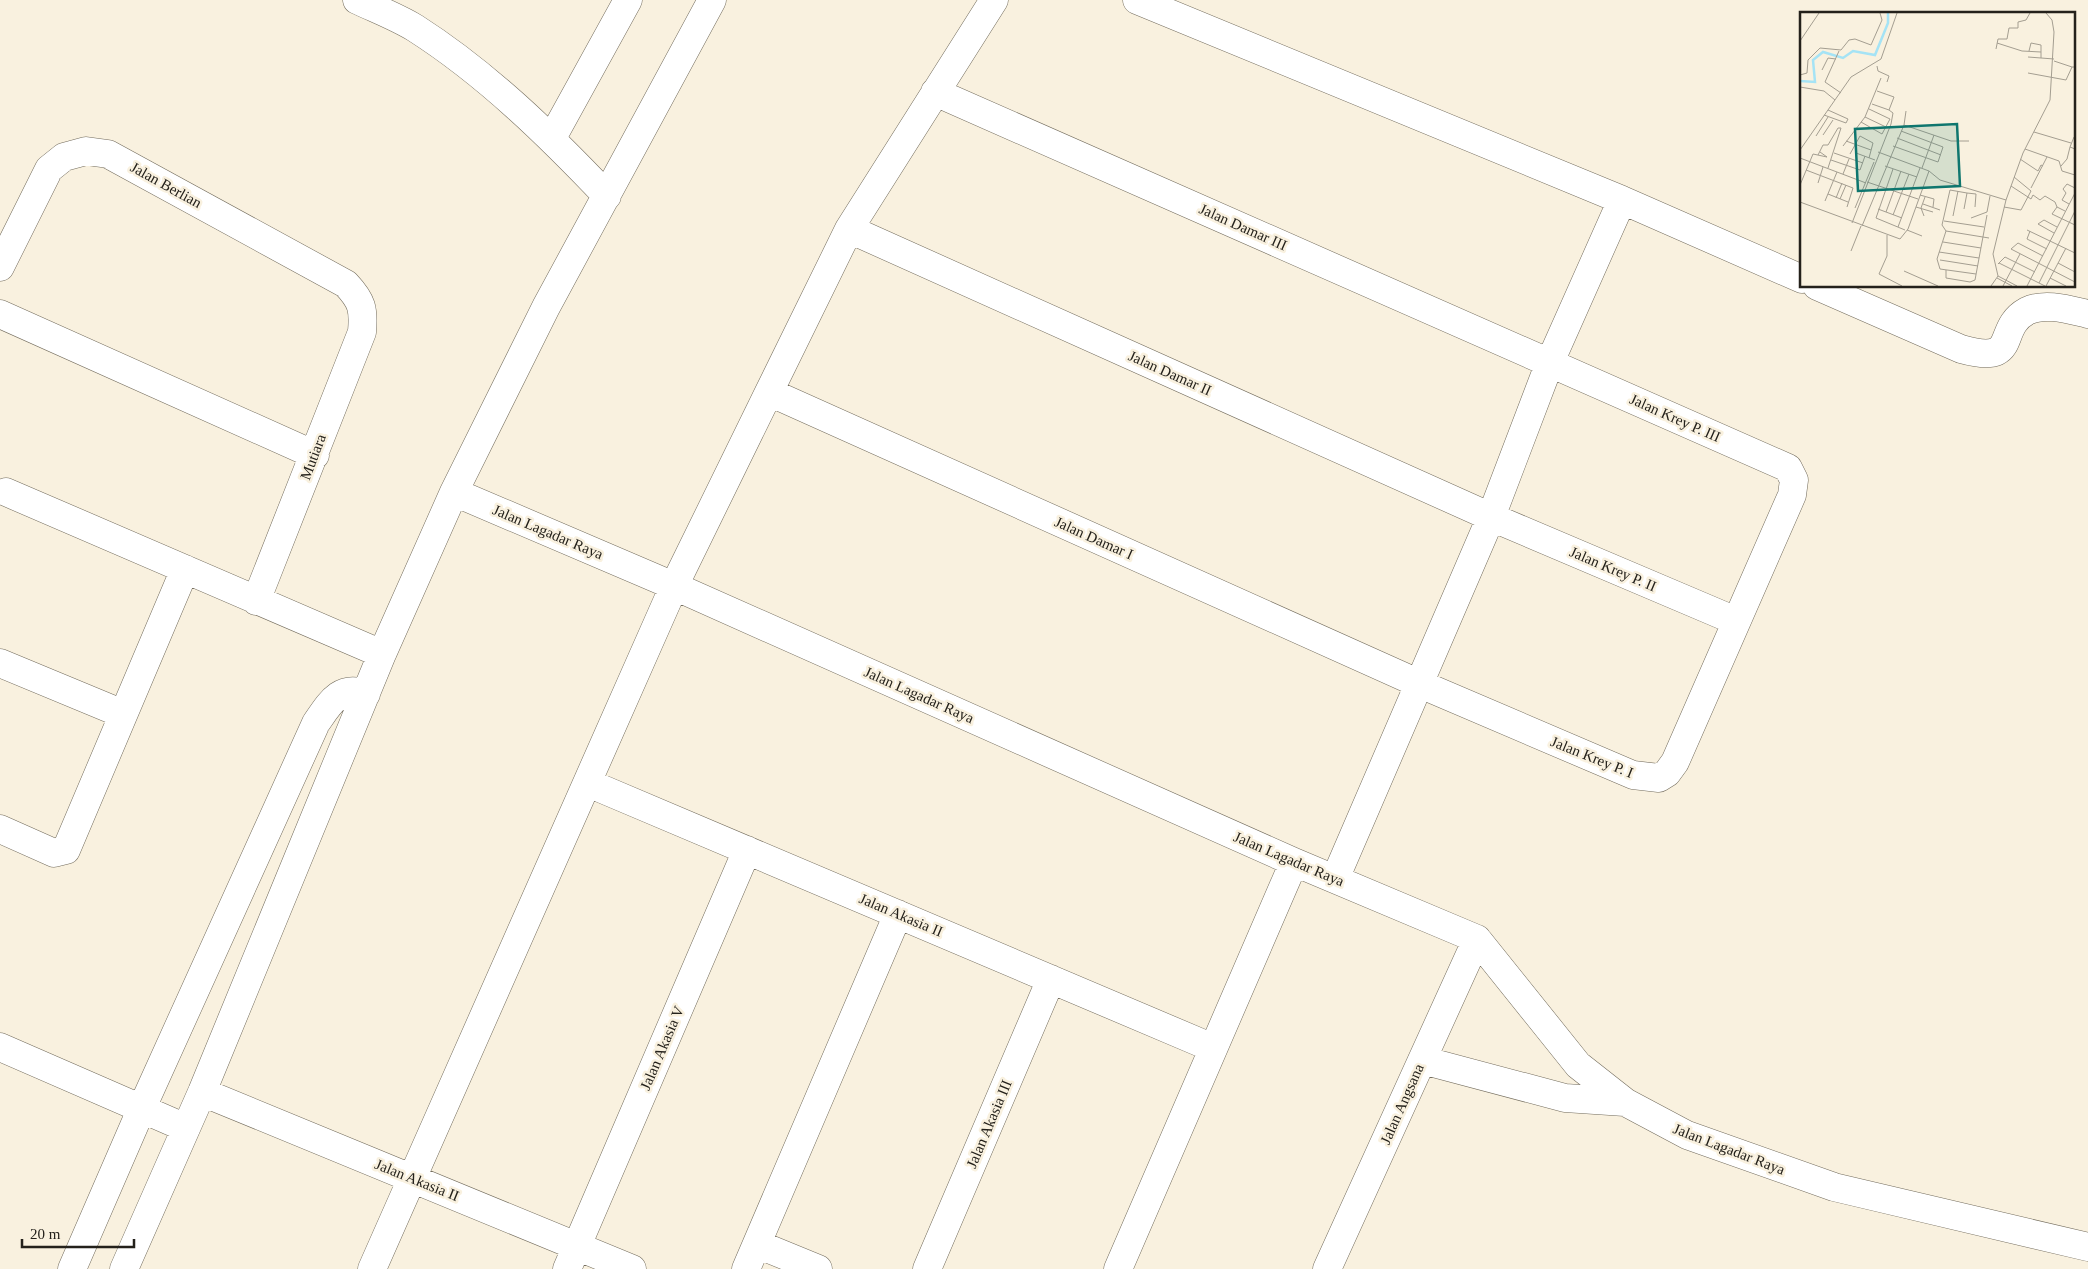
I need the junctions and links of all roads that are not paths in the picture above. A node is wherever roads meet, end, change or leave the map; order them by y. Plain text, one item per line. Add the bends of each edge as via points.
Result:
1 (357, 0) edge
2 (628, 0) edge
3 (712, 0) edge
4 (994, 0) edge
5 (1137, 0) edge
6 (935, 92) junction
7 (552, 138) junction
8 (608, 196) junction
9 (1622, 200) junction
10 (849, 229) junction
11 (0, 267) edge
12 (1800, 278) edge
13 (1822, 288) edge
14 (363, 312) joint
15 (0, 314) edge
16 (2088, 314) edge
17 (1550, 362) junction
18 (768, 392) junction
19 (315, 455) junction
20 (6, 492) dead end
21 (454, 492) junction
22 (1491, 517) junction
23 (185, 570) junction
24 (674, 586) junction
25 (256, 601) junction
26 (1736, 621) junction
27 (382, 654) junction
28 (0, 663) edge
29 (1420, 684) junction
30 (366, 694) junction
31 (123, 714) junction
32 (588, 783) junction
33 (0, 829) edge
34 (747, 850) junction
35 (1294, 862) junction
36 (1334, 879) junction
37 (898, 914) junction
38 (1477, 939) junction
39 (1051, 979) junction
40 (0, 1047) edge
41 (1214, 1048) junction
42 (1422, 1060) junction
43 (202, 1092) junction
44 (1625, 1102) junction
45 (141, 1110) junction
46 (186, 1128) junction
47 (412, 1178) junction
48 (757, 1244) junction
49 (2088, 1247) edge
50 (572, 1258) edge
51 (72, 1269) edge
52 (124, 1269) edge
53 (372, 1269) edge
54 (632, 1269) edge
55 (746, 1269) edge
56 (818, 1269) edge
57 (926, 1269) edge
58 (1118, 1269) edge
59 (1327, 1269) edge

1 - 7 street via 413,27 445,48
2 - 7 street
3 - 8 street
4 - 6 street
5 - 9 street
6 - 10 street
6 - 17 street, Jalan Damar III
7 - 8 street
8 - 21 street via 546,307
9 - 12 street
9 - 17 street
10 - 18 street
10 - 22 street, Jalan Damar II
11 - 14 street, Jalan Berlian via 49,169 64,157 86,151 108,154 346,284 357,296
13 - 16 street via 1961,349 1988,355 2004,346 2016,320 2026,312 2036,308
14 - 19 street, Mutiara via 362,332
15 - 19 street
17 - 22 street
17 - 26 street, Jalan Krey P. III via 1788,468 1794,480 1792,495
18 - 24 street
18 - 29 street, Jalan Damar I
19 - 25 street, Mutiara
20 - 23 street
21 - 24 street, Jalan Lagadar Raya
21 - 27 street
22 - 26 street, Jalan Krey P. II
22 - 29 street
23 - 25 street
23 - 31 street
24 - 32 street
24 - 35 street, Jalan Lagadar Raya
25 - 27 street
26 - 29 street, Jalan Krey P. I via 1675,762 1659,778 1633,775
27 - 30 street
28 - 31 street
29 - 36 street
30 - 43 street
30 - 45 street via 354,689 344,691 316,723
31 - 33 street via 66,850 54,853
32 - 34 street, Jalan Akasia II
32 - 47 street
34 - 37 street, Jalan Akasia II
34 - 50 street, Jalan Akasia V
35 - 36 street, Jalan Lagadar Raya
35 - 41 street
36 - 38 street, Jalan Lagadar Raya
37 - 39 street, Jalan Akasia II
37 - 48 street
38 - 42 street, Jalan Angsana
38 - 44 street, Jalan Lagadar Raya via 1578,1065
39 - 41 street, Jalan Akasia II
39 - 57 street, Jalan Akasia III
40 - 45 street
41 - 58 street
42 - 44 street via 1566,1098
42 - 59 street, Jalan Angsana
43 - 46 street
43 - 47 street, Jalan Akasia II
44 - 49 street, Jalan Lagadar Raya via 1687,1135 1834,1187
45 - 46 street
45 - 51 street
46 - 52 street
47 - 50 street, Jalan Akasia II
47 - 53 street
48 - 55 street
48 - 56 street
50 - 54 street, Jalan Akasia II

